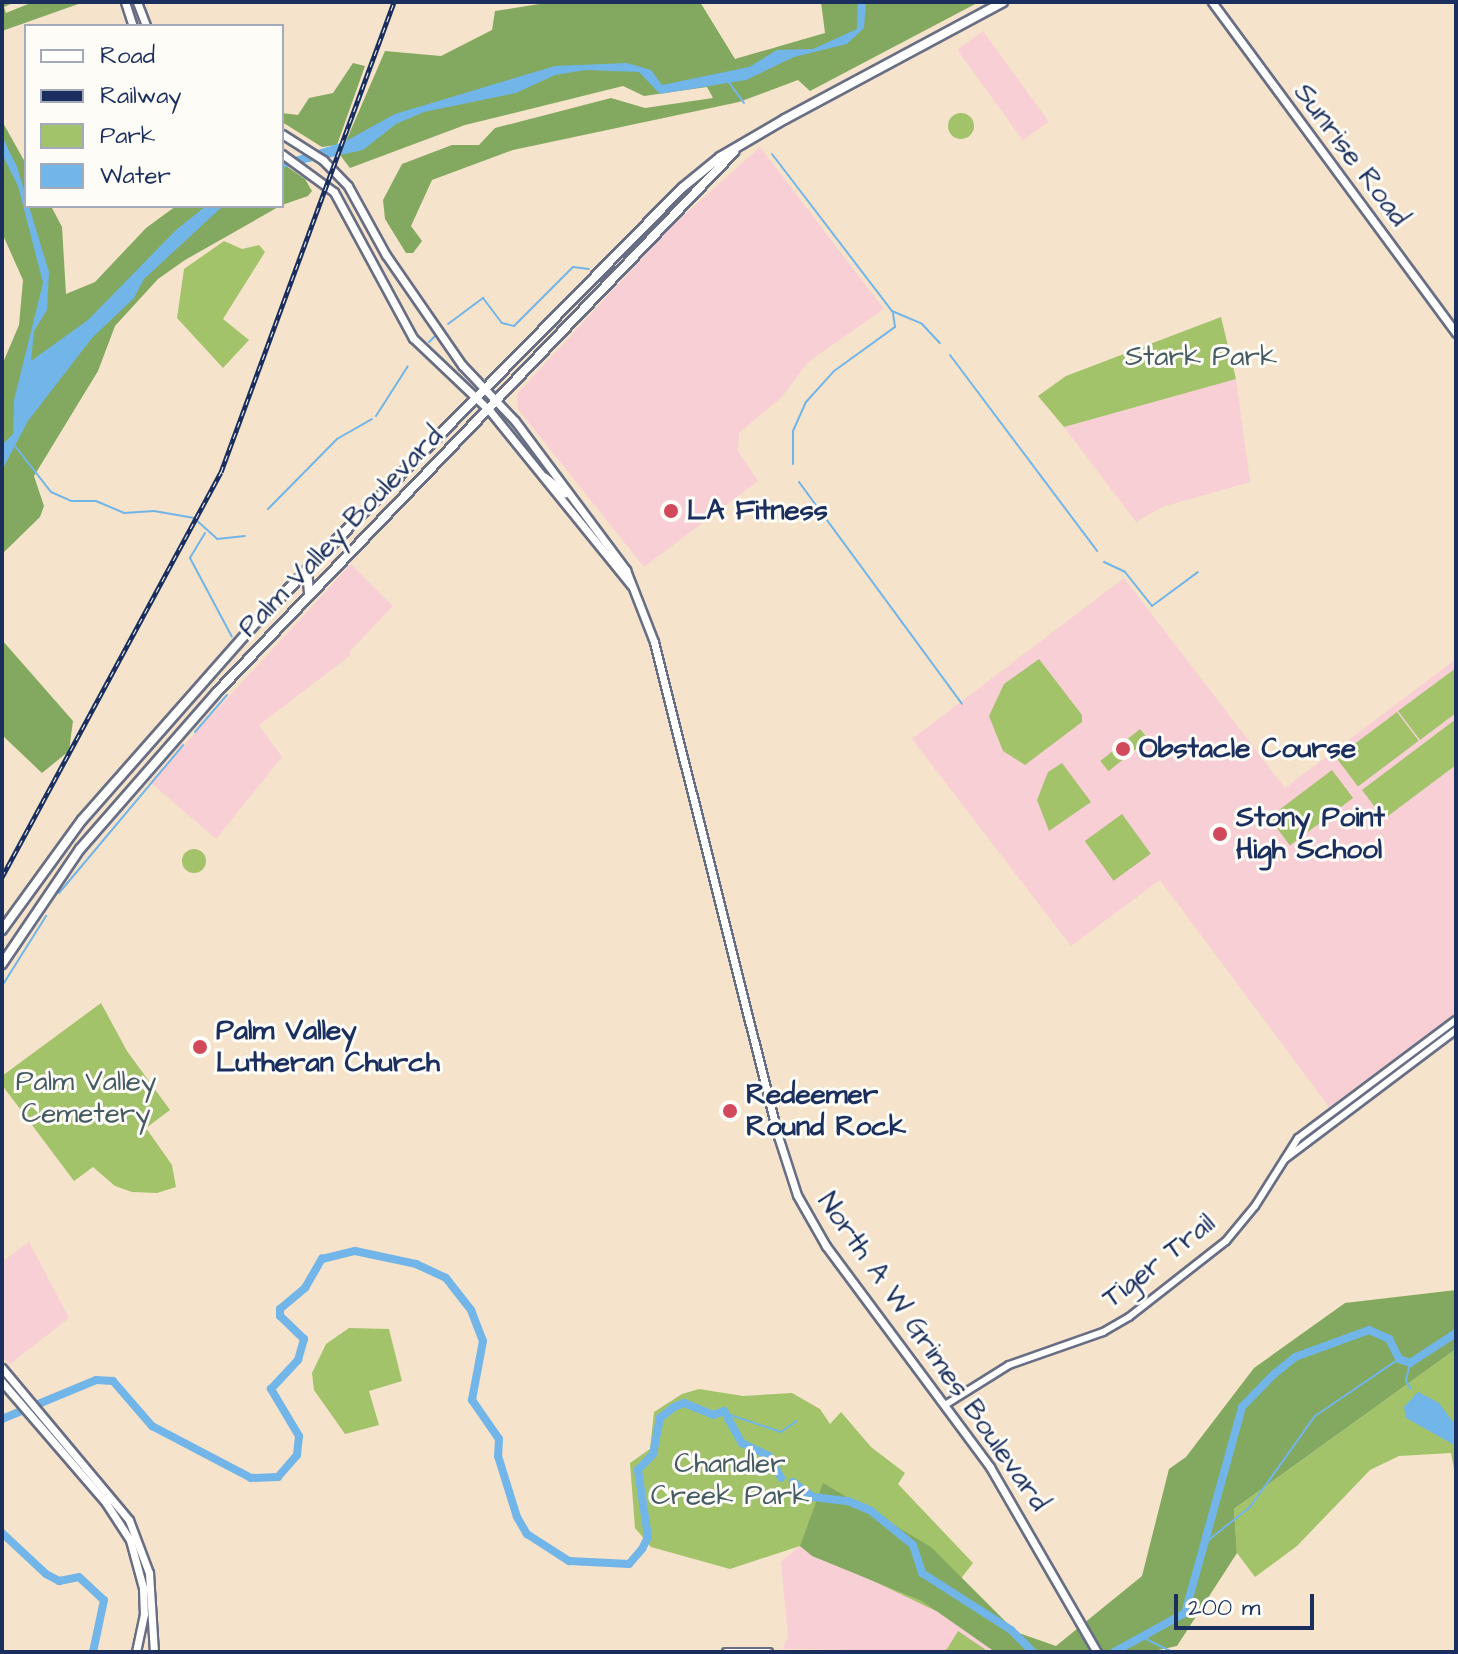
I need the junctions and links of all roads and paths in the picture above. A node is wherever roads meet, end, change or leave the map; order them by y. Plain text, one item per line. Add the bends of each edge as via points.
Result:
1 (125, 2) edge
2 (137, 2) edge
3 (1003, 2) edge
4 (1212, 2) edge
5 (132, 24) edge
6 (145, 24) edge
7 (285, 136) edge
8 (735, 151) junction
9 (284, 155) edge
10 (635, 234) junction
11 (604, 291) junction
12 (1456, 333) edge
13 (485, 388) junction
14 (477, 397) junction
15 (499, 403) junction
16 (490, 411) junction
17 (545, 477) junction
18 (588, 517) junction
19 (309, 566) junction
20 (292, 584) junction
21 (632, 585) junction
22 (309, 593) junction
23 (293, 610) junction
24 (2, 930) edge
25 (2, 964) edge
26 (1456, 1020) edge
27 (1456, 1030) edge
28 (1285, 1159) junction
29 (3, 1375) edge
30 (945, 1405) junction
31 (45, 1426) junction
32 (136, 1652) edge
33 (154, 1652) edge
34 (726, 1652) edge
35 (769, 1652) edge
36 (1097, 1652) edge

1 - 5 main road
2 - 6 main road
3 - 8 highway, Palm Valley Boulevard
4 - 12 main road, Sunrise Road
7 - 13 main road, North A W Grimes Boulevard via 323,160 347,185 386,255 462,365
8 - 10 highway, Palm Valley Boulevard via 704,169
8 - 11 highway, Palm Valley Boulevard
9 - 14 main road, North A W Grimes Boulevard via 329,186 353,219 413,338
10 - 11 highway via 636,248
10 - 13 highway, Palm Valley Boulevard
11 - 15 highway, Palm Valley Boulevard
13 - 14 highway, Palm Valley Boulevard
13 - 15 main road, North A W Grimes Boulevard
14 - 16 main road, North A W Grimes Boulevard
14 - 19 highway, Palm Valley Boulevard
15 - 16 highway, Palm Valley Boulevard
15 - 18 main road, North A W Grimes Boulevard
16 - 17 main road, North A W Grimes Boulevard
16 - 22 highway, Palm Valley Boulevard
17 - 18 main road
17 - 21 main road, North A W Grimes Boulevard via 620,577
18 - 21 main road, North A W Grimes Boulevard
19 - 20 highway, Palm Valley Boulevard
19 - 22 highway via 304,583
20 - 23 highway via 297,594
20 - 24 highway, Palm Valley Boulevard via 91,809
21 - 30 main road, North A W Grimes Boulevard via 654,642 787,1169 816,1231
22 - 23 highway, Palm Valley Boulevard
23 - 25 highway, Palm Valley Boulevard via 80,849
26 - 28 street, Tiger Trail via 1311,1127
27 - 28 street, Tiger Trail
28 - 30 street, Tiger Trail via 1226,1241 1129,1317 1103,1332 1009,1365
29 - 31 main road
30 - 36 main road, North A W Grimes Boulevard via 1027,1523
31 - 32 main road via 130,1540 143,1588
31 - 33 main road via 120,1506 137,1536 149,1573
34 - 35 street

